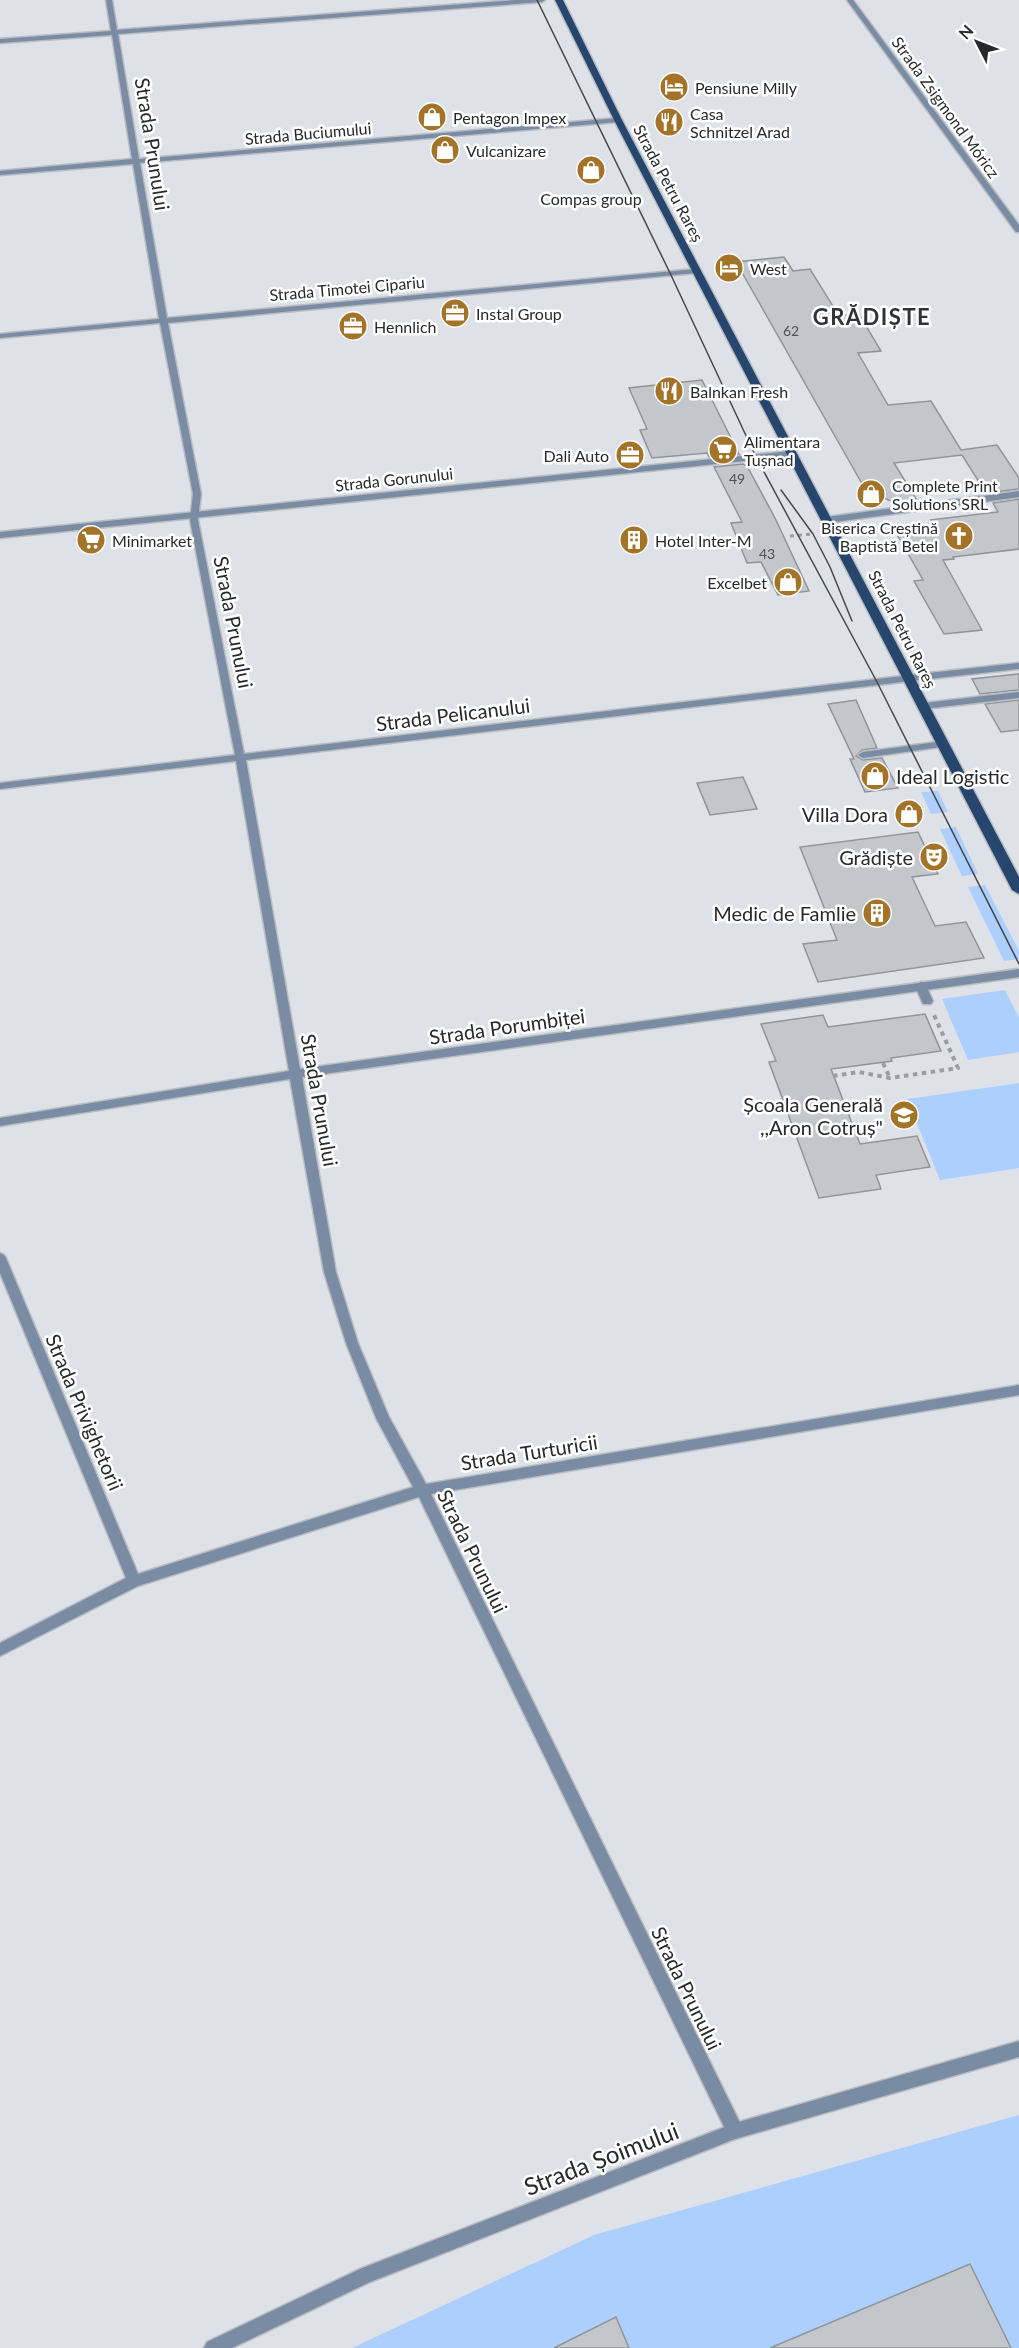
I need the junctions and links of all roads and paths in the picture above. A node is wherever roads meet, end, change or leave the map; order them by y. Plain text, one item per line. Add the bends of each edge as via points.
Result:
1 (109, 0) edge
2 (542, 0) edge
3 (560, 0) edge
4 (850, 0) edge
5 (115, 32) junction
6 (0, 41) edge
7 (618, 120) junction
8 (135, 162) junction
9 (0, 173) edge
10 (1019, 230) edge
11 (696, 271) junction
12 (163, 320) junction
13 (0, 336) edge
14 (791, 454) junction
15 (1019, 494) edge
16 (194, 514) junction
17 (827, 520) junction
18 (819, 533) dead end
19 (0, 535) edge
20 (790, 536) dead end
21 (1019, 666) edge
22 (910, 678) junction
23 (1019, 695) edge
24 (924, 706) junction
25 (944, 744) junction
26 (862, 755) dead end
27 (240, 757) junction
28 (0, 786) edge
29 (1019, 890) edge
30 (1019, 973) edge
31 (921, 986) junction
32 (927, 1001) joint
33 (883, 1063) dead end
34 (296, 1074) junction
35 (833, 1076) dead end
36 (890, 1078) junction
37 (0, 1122) edge
38 (0, 1258) edge
39 (1019, 1390) edge
40 (422, 1490) junction
41 (135, 1581) junction
42 (0, 1650) edge
43 (1019, 2049) edge
44 (735, 2131) junction
45 (213, 2348) edge

1 - 5 street, Strada Prunului
2 - 5 street
3 - 7 main road, Strada Petru Rareș
4 - 10 street, Strada Zsigmond Móricz
5 - 6 street
5 - 8 street, Strada Prunului
7 - 8 street, Strada Buciumului
7 - 11 main road, Strada Petru Rareș
8 - 9 street, Strada Buciumului
8 - 12 street, Strada Prunului
11 - 12 street, Strada Timotei Cipariu
11 - 14 main road, Strada Petru Rareș
12 - 13 street, Strada Timotei Cipariu
12 - 16 street, Strada Prunului via 197,494
14 - 16 street, Strada Gorunului
14 - 17 main road, Strada Petru Rareș
15 - 17 street
16 - 19 street, Strada Gorunului
16 - 27 street, Strada Prunului
17 - 22 main road, Strada Petru Rareș
18 - 20 path
21 - 22 street, Strada Pelicanului
22 - 24 main road, Strada Petru Rareș
22 - 27 street, Strada Pelicanului
23 - 24 street
24 - 25 main road, Strada Petru Rareș
25 - 26 street
25 - 29 main road, Strada Petru Rareș
27 - 28 street, Strada Pelicanului
27 - 34 street, Strada Prunului
30 - 31 street, Strada Porumbiței
31 - 32 street
31 - 34 street, Strada Porumbiței
32 - 36 path via 958,1068
33 - 36 path
34 - 37 street, Strada Porumbiței
34 - 40 street, Strada Prunului via 330,1272 352,1343 383,1418
35 - 36 path via 859,1072
38 - 41 street, Strada Privighetorii
39 - 40 street, Strada Turturicii
40 - 41 street, Strada Turturicii
40 - 44 street, Strada Prunului
41 - 42 street, Strada Turturicii
43 - 44 street, Strada Șoimului
44 - 45 street, Strada Șoimului via 366,2275

